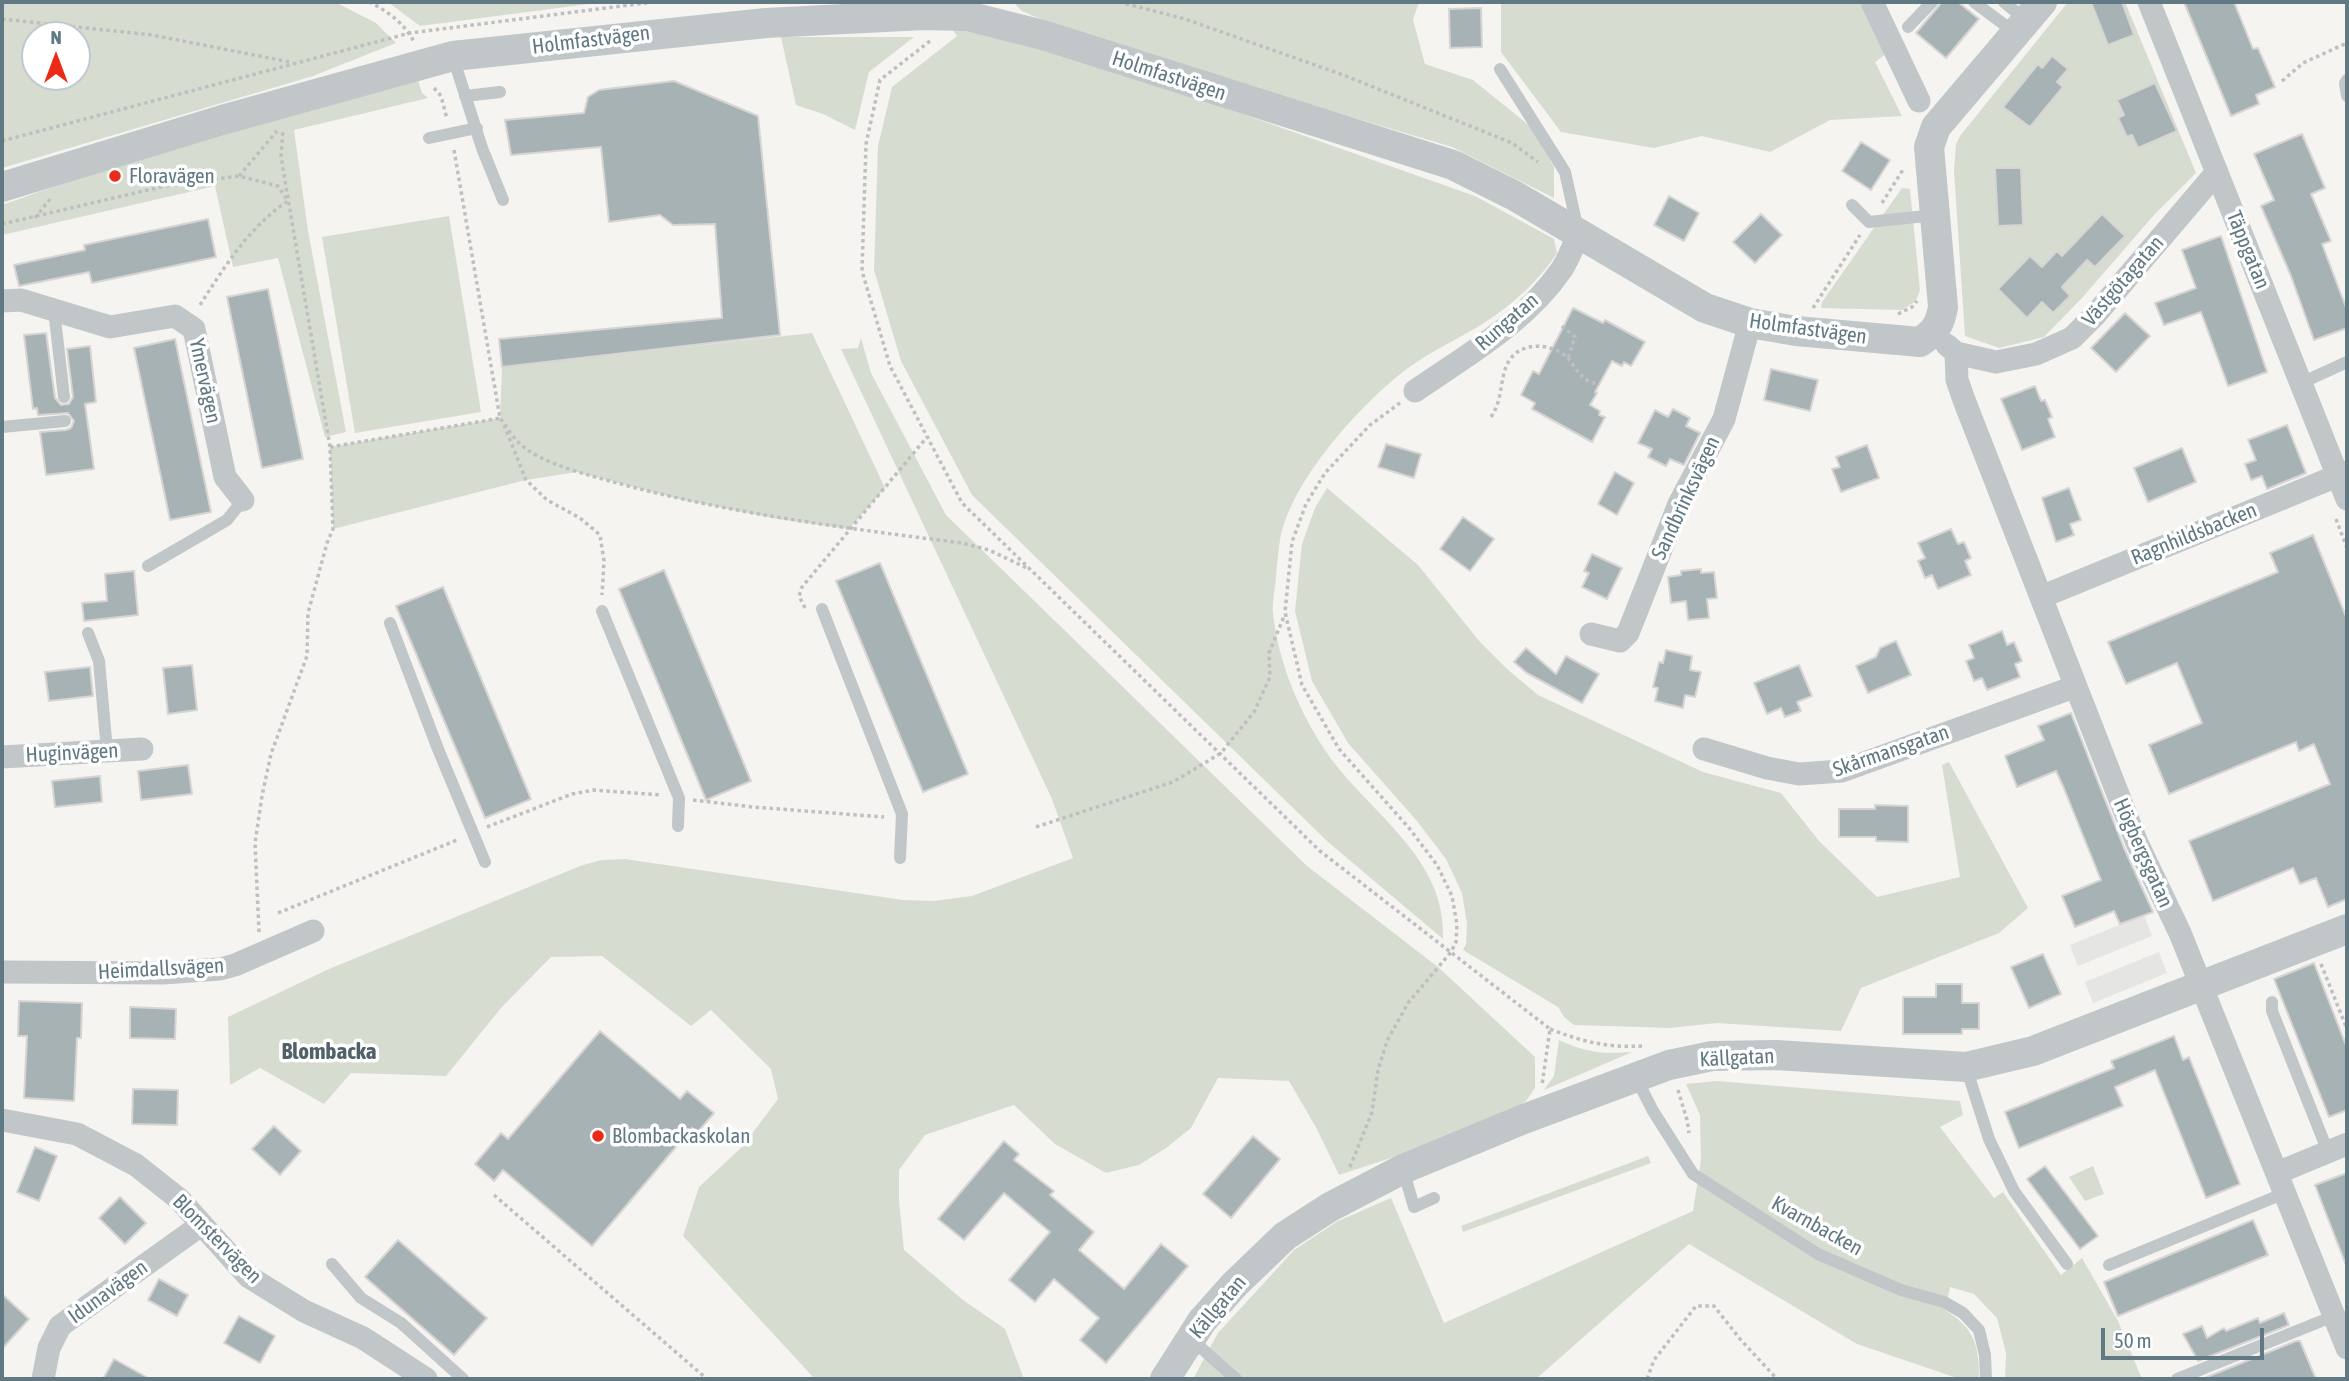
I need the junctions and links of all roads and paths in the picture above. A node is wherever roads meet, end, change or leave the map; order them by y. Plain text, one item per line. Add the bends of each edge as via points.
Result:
1 (369, 2) edge
2 (653, 2) edge
3 (1119, 2) edge
4 (1871, 2) edge
5 (1932, 2) edge
6 (1974, 2) edge
7 (2149, 2) edge
8 (967, 9) edge
9 (2021, 14) edge
10 (924, 15) junction
11 (2, 19) edge
12 (1908, 27) dead end
13 (410, 33) junction
14 (2347, 43) edge
15 (453, 56) junction
16 (293, 63) junction
17 (424, 63) junction
18 (1500, 69) dead end
19 (2347, 80) edge
20 (2281, 81) dead end
21 (500, 92) dead end
22 (465, 96) junction
23 (2347, 96) edge
24 (1919, 101) dead end
25 (477, 128) junction
26 (451, 134) junction
27 (429, 138) dead end
28 (2, 141) edge
29 (1905, 160) dead end
30 (1541, 164) dead end
31 (1905, 168) junction
32 (2217, 173) junction
33 (1908, 175) dead end
34 (239, 176) junction
35 (2, 187) edge
36 (503, 200) dead end
37 (288, 201) junction
38 (1852, 205) dead end
39 (1936, 215) junction
40 (1869, 222) junction
41 (2, 225) edge
42 (1579, 234) junction
43 (1919, 298) dead end
44 (2, 301) edge
45 (54, 310) junction
46 (1895, 315) dead end
47 (1808, 316) dead end
48 (1749, 323) junction
49 (188, 325) junction
50 (1562, 326) dead end
51 (1933, 333) junction
52 (1956, 353) junction
53 (1568, 358) junction
54 (2347, 362) edge
55 (2301, 383) junction
56 (1599, 384) dead end
57 (1415, 390) joint
58 (64, 397) dead end
59 (1491, 417) dead end
60 (500, 418) junction
61 (65, 421) dead end
62 (2, 426) edge
63 (927, 437) junction
64 (331, 447) junction
65 (2342, 474) edge
66 (2347, 499) edge
67 (243, 500) joint
68 (849, 529) junction
69 (148, 566) dead end
70 (1034, 572) junction
71 (2041, 597) junction
72 (822, 608) joint
73 (602, 611) joint
74 (1285, 612) junction
75 (390, 623) dead end
76 (88, 633) dead end
77 (1591, 634) dead end
78 (2074, 687) junction
79 (142, 749) dead end
80 (1704, 749) dead end
81 (107, 751) junction
82 (1221, 753) junction
83 (2, 757) edge
84 (679, 798) junction
85 (903, 818) junction
86 (678, 826) dead end
87 (1036, 827) dead end
88 (473, 833) junction
89 (900, 858) dead end
90 (485, 862) dead end
91 (278, 913) dead end
92 (2347, 929) edge
93 (313, 931) dead end
94 (2312, 943) junction
95 (264, 952) junction
96 (1451, 952) junction
97 (2, 972) edge
98 (2200, 985) junction
99 (2272, 1002) dead end
100 (1550, 1029) junction
101 (2347, 1029) edge
102 (1669, 1065) junction
103 (1966, 1067) junction
104 (1636, 1078) junction
105 (2, 1119) edge
106 (1524, 1119) junction
107 (2342, 1146) edge
108 (1403, 1170) junction
109 (1693, 1174) junction
110 (2281, 1183) junction
111 (494, 1195) dead end
112 (1434, 1198) dead end
113 (1330, 1207) junction
114 (201, 1225) junction
115 (332, 1264) dead end
116 (2067, 1264) dead end
117 (2109, 1265) dead end
118 (2334, 1317) junction
119 (1190, 1339) junction
120 (2347, 1348) edge
121 (43, 1379) edge
122 (426, 1379) edge
123 (463, 1379) edge
124 (707, 1379) edge
125 (1165, 1379) edge
126 (1236, 1379) edge
127 (1647, 1379) edge
128 (1777, 1379) edge
129 (1986, 1379) edge
130 (2177, 1379) edge

1 - 13 path via 386,10
2 - 13 path
3 - 30 path via 1185,19 1346,76 1512,143
4 - 24 street
5 - 12 lane
6 - 9 lane
7 - 32 street, Täppgatan
8 - 10 street, Holmfastvägen
8 - 42 street, Holmfastvägen via 1453,165
9 - 39 street via 1936,127 1929,147
10 - 15 street, Holmfastvägen via 766,23
10 - 63 path via 940,34 880,80 866,144 862,271 890,366
11 - 16 path via 152,34
13 - 16 path
13 - 17 path
14 - 20 path via 2303,63
15 - 17 street, Holmfastvägen
15 - 22 lane
16 - 28 path
17 - 26 path via 441,96
17 - 35 street, Holmfastvägen
18 - 42 lane via 1565,172
19 - 23 lane
21 - 22 lane
22 - 25 lane
25 - 26 lane
25 - 36 lane
26 - 27 lane
26 - 60 path
29 - 31 path
31 - 33 path
31 - 40 path
32 - 52 street, Västgötagatan via 2072,338 2036,354 1996,362
32 - 55 street, Täppgatan
34 - 37 path via 278,186
34 - 37 path via 284,125 281,157
34 - 41 path via 165,186
37 - 49 path via 270,213 229,260
37 - 64 path
38 - 40 lane
39 - 40 lane
39 - 51 street via 1943,307 1941,323
40 - 47 path
42 - 48 street, Holmfastvägen via 1705,307
42 - 57 street, Rungatan via 1562,268 1530,306 1494,338
43 - 46 path
44 - 45 street, Ymervägen via 21,300
45 - 49 street, Ymervägen via 110,327 175,316
45 - 58 lane
48 - 51 street, Holmfastvägen via 1920,342
48 - 77 street, Sandbrinksvägen via 1724,419 1679,504 1628,633 1620,641
49 - 67 street, Ymervägen via 194,329 225,477
50 - 53 path via 1574,337
51 - 52 street, Västgötagatan
52 - 71 street, Högbergsgatan via 1957,380
53 - 56 path via 1583,378
53 - 59 path via 1546,347 1517,352 1509,360 1500,403
54 - 55 lane
55 - 65 street, Täppgatan
57 - 74 path via 1370,425 1325,473 1306,504 1292,542
60 - 64 path
60 - 68 path via 520,444 577,472 679,499
60 - 73 path via 526,480 547,500 600,535
61 - 62 lane
63 - 68 path
63 - 70 path via 962,503
64 - 95 path via 332,529 308,612 307,656 271,754 255,843 259,934
65 - 66 street, Täppgatan
65 - 71 street, Ragnhildsbacken
67 - 69 lane via 227,520
68 - 70 path via 962,543 989,550
68 - 72 path via 802,587 799,596 805,608
70 - 82 path
71 - 78 street, Högbergsgatan
72 - 85 lane
73 - 84 lane
74 - 82 path via 1269,653 1270,677 1238,734
74 - 96 path via 1302,685 1339,749 1409,828 1443,875 1457,925
75 - 88 lane
76 - 81 lane via 99,661
78 - 80 street, Skårmansgatan via 1829,774 1778,770
78 - 98 street, Högbergsgatan
79 - 81 street, Huginvägen
81 - 83 street, Huginvägen
82 - 87 path via 1173,782
82 - 96 path via 1320,851
84 - 85 path
84 - 86 lane
84 - 88 path via 594,790 541,805
85 - 89 lane
88 - 90 lane
88 - 91 path
92 - 94 street, Källgatan
93 - 95 street, Heimdallsvägen
94 - 98 street, Källgatan
94 - 101 path
95 - 97 street, Heimdallsvägen via 235,965 186,972
96 - 100 path
96 - 113 path via 1408,1003 1387,1041 1372,1112
98 - 103 street, Källgatan via 2033,1051
98 - 110 street, Högbergsgatan
99 - 107 lane via 2272,1011
100 - 102 path via 1604,1045 1659,1043
100 - 106 path via 1538,1100
102 - 103 street, Källgatan via 1712,1056 1776,1055
102 - 104 street, Källgatan
102 - 109 path via 1687,1120
103 - 116 lane via 1989,1139 2014,1191
104 - 106 street, Källgatan
104 - 109 lane, Kvarnbacken
105 - 114 street, Blomstervägen via 77,1134 136,1166 179,1199
106 - 108 street, Källgatan
107 - 110 street
108 - 112 lane via 1414,1207
108 - 113 street, Källgatan
109 - 129 lane, Kvarnbacken via 1818,1254 1963,1313 1979,1330
110 - 117 lane
110 - 118 street, Högbergsgatan
111 - 124 path
113 - 119 street, Källgatan via 1285,1236 1235,1284
114 - 121 street, Idunavägen via 60,1326 49,1348
114 - 122 street, Blomstervägen via 249,1277 304,1311 363,1338
115 - 123 lane via 361,1298 401,1323
118 - 120 street, Högbergsgatan
118 - 130 lane
119 - 125 street, Källgatan
119 - 126 lane
127 - 128 path via 1654,1360 1696,1306 1714,1306

